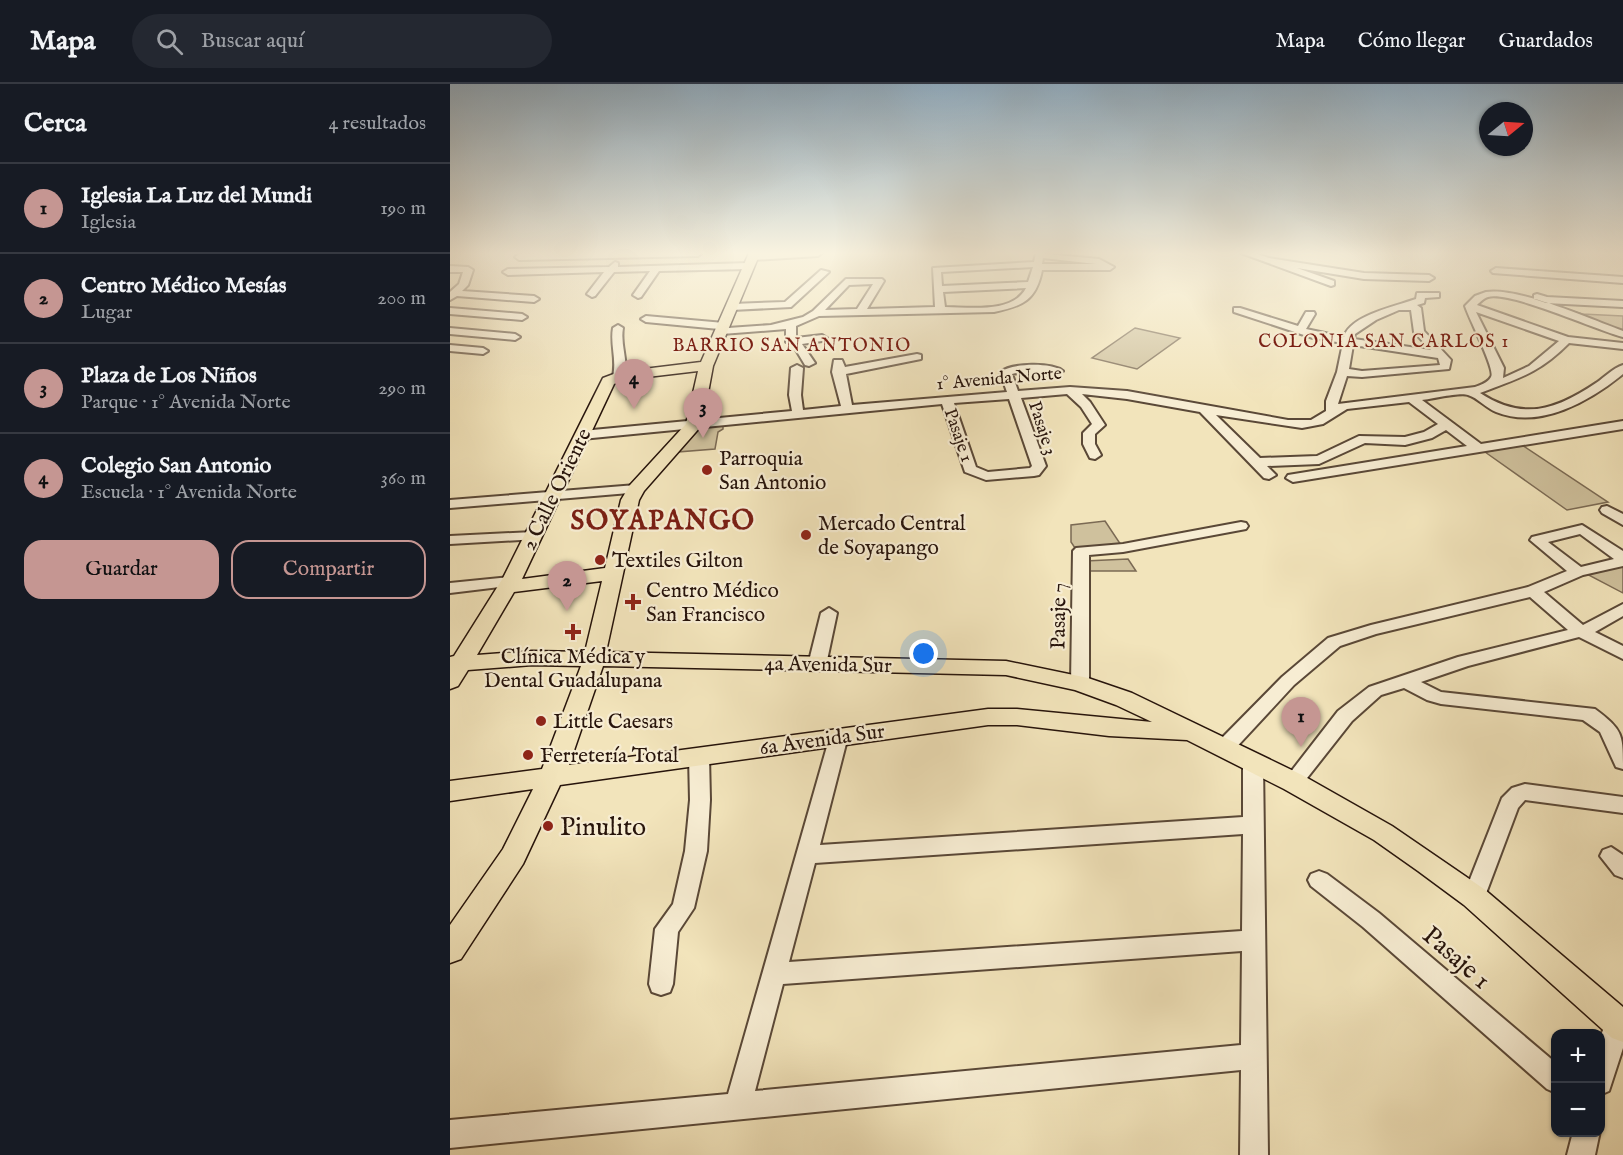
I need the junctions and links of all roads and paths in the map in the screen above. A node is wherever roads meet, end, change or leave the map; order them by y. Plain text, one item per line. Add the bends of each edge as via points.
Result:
1 (734, 303) edge
2 (790, 303) edge
3 (826, 303) edge
4 (866, 303) edge
5 (940, 303) edge
6 (1016, 303) edge
7 (1415, 303) edge
8 (1473, 303) edge
9 (1527, 303) edge
10 (1603, 303) edge
11 (1623, 304) edge
12 (1406, 306) junction
13 (1470, 306) junction
14 (732, 307) junction
15 (1237, 310) dead end
16 (450, 311) edge
17 (940, 311) junction
18 (860, 312) junction
19 (817, 313) junction
20 (1310, 314) dead end
21 (522, 317) dead end
22 (646, 319) dead end
23 (791, 325) junction
24 (724, 327) junction
25 (618, 328) dead end
26 (450, 331) edge
27 (1300, 331) junction
28 (1623, 334) edge
29 (515, 337) dead end
30 (822, 338) dead end
31 (1566, 340) junction
32 (1349, 341) junction
33 (796, 342) junction
34 (1623, 346) edge
35 (450, 348) edge
36 (483, 351) dead end
37 (1441, 356) junction
38 (917, 357) dead end
39 (809, 363) dead end
40 (706, 366) junction
41 (1623, 368) edge
42 (797, 369) dead end
43 (1057, 371) dead end
44 (1343, 372) junction
45 (619, 376) junction
46 (1494, 383) junction
47 (1070, 390) junction
48 (1470, 391) junction
49 (1013, 394) junction
50 (1412, 398) junction
51 (947, 400) junction
52 (847, 409) junction
53 (1204, 409) junction
54 (1332, 411) junction
55 (798, 414) junction
56 (1446, 424) junction
57 (694, 425) junction
58 (1623, 425) edge
59 (1609, 427) junction
60 (582, 435) junction
61 (1623, 436) edge
62 (1479, 449) junction
63 (1095, 455) dead end
64 (1256, 462) junction
65 (972, 470) joint
66 (1269, 475) dead end
67 (1293, 478) dead end
68 (636, 489) junction
69 (551, 496) junction
70 (450, 504) edge
71 (1607, 510) dead end
72 (1623, 520) edge
73 (1241, 526) dead end
74 (533, 536) junction
75 (450, 540) edge
76 (1623, 560) edge
77 (1578, 572) junction
78 (614, 573) junction
79 (509, 585) junction
80 (450, 588) edge
81 (1533, 591) junction
82 (1623, 609) edge
83 (829, 613) dead end
84 (1580, 631) junction
85 (1623, 653) edge
86 (594, 659) junction
87 (817, 665) junction
88 (453, 669) edge
89 (1406, 681) junction
90 (1080, 683) junction
91 (1124, 699) junction
92 (1122, 728) junction
93 (1195, 734) junction
94 (839, 736) junction
95 (1224, 748) junction
96 (699, 756) junction
97 (1253, 762) junction
98 (1623, 762) edge
99 (552, 776) junction
100 (1293, 782) junction
101 (450, 791) edge
102 (1623, 805) edge
103 (1252, 825) junction
104 (806, 855) junction
105 (1319, 880) dead end
106 (1474, 897) junction
107 (1252, 940) junction
108 (451, 948) edge
109 (774, 974) junction
110 (661, 984) dead end
111 (1621, 1025) edge
112 (1252, 1056) junction
113 (1605, 1068) edge
114 (1551, 1076) edge
115 (738, 1106) junction
116 (450, 1134) edge
117 (1586, 1137) edge
118 (1254, 1155) edge
119 (1581, 1155) edge

1 - 14 main road
2 - 14 street
3 - 19 street
4 - 18 street
5 - 17 street
6 - 17 street via 1007,307
7 - 12 street
8 - 13 street
9 - 28 street
10 - 11 street
12 - 32 street via 1390,309 1357,328 1350,333
12 - 37 street via 1416,308 1419,332
13 - 31 street
13 - 46 street via 1498,368
14 - 24 main road
15 - 27 street
16 - 21 street
17 - 18 street
18 - 19 street
19 - 23 street
20 - 27 street
22 - 24 street
23 - 24 street
23 - 33 street via 789,340
24 - 40 main road
25 - 45 street via 615,340 621,358
26 - 29 street
27 - 32 street
30 - 33 street
31 - 34 street
31 - 46 street via 1515,380
32 - 37 street
32 - 44 street
33 - 39 street
35 - 36 street
37 - 44 street via 1446,360 1445,367 1435,369
38 - 52 street via 838,366
40 - 45 main road
40 - 57 main road
41 - 48 street via 1576,400 1521,414 1503,411
42 - 55 street
43 - 49 street via 1021,368 1006,372
44 - 54 street
45 - 60 main road, 2 Calle Oriente via 608,381
46 - 48 street, 1° Avenida Norte
47 - 49 street, 1° Avenida Norte
47 - 53 street, 1° Avenida Norte via 1127,395
47 - 63 street via 1099,425 1089,433
48 - 50 street, 1° Avenida Norte
49 - 51 street, 1° Avenida Norte
49 - 65 street, Pasaje 3 via 1039,466 1034,472 986,476
50 - 54 street, 1° Avenida Norte
50 - 56 street
51 - 52 street, 1° Avenida Norte
51 - 65 street, Pasaje 1
52 - 55 street, 1° Avenida Norte
53 - 54 street, 1° Avenida Norte via 1297,424 1320,420
53 - 64 street
55 - 57 street, 1° Avenida Norte
56 - 62 street
56 - 64 street via 1428,435 1405,441 1363,439 1319,460
57 - 60 street, 1° Avenida Norte
57 - 68 main road
58 - 59 street
59 - 61 street
59 - 62 street
60 - 69 main road, 2 Calle Oriente
62 - 67 street
64 - 66 street
68 - 69 street
68 - 78 main road via 626,512
69 - 70 street
69 - 74 main road, 2 Calle Oriente
71 - 72 street
73 - 90 street, Pasaje 7 via 1123,548 1081,551
74 - 75 street
74 - 79 main road, 2 Calle Oriente
76 - 77 street
76 - 77 street via 1582,529 1537,540
77 - 81 street
78 - 79 main road
78 - 86 main road
79 - 80 street
79 - 88 main road, 2 Calle Oriente
81 - 84 street
81 - 95 street via 1334,642 1288,681
82 - 84 street
83 - 87 street
84 - 85 street
84 - 89 street via 1464,661
86 - 87 main road, 4a Avenida Sur
86 - 88 main road, 4a Avenida Sur via 532,658
86 - 99 main road
87 - 90 main road, 4a Avenida Sur via 1006,668
89 - 98 street via 1441,698 1588,714 1608,728
89 - 100 street via 1363,700
90 - 91 main road, 4a Avenida Sur
91 - 92 main road via 1137,714 1133,722
91 - 93 main road, 4a Avenida Sur
92 - 93 main road, 6a Avenida Sur
92 - 94 main road, 6a Avenida Sur via 988,717
93 - 95 main road, 4a Avenida Sur
94 - 96 main road, 6a Avenida Sur
94 - 104 street
95 - 97 main road, 4a Avenida Sur
96 - 99 main road, 6a Avenida Sur
96 - 110 street via 696,851 683,908 667,929
97 - 100 main road, 4a Avenida Sur
97 - 103 street
99 - 101 main road, 6a Avenida Sur
99 - 108 main road via 513,856
100 - 106 main road, 4a Avenida Sur via 1383,833
102 - 106 street via 1519,794 1509,804
103 - 104 street
103 - 107 street
104 - 109 street
105 - 114 street, Pasaje 1
106 - 111 main road, 4a Avenida Sur
107 - 109 street
107 - 112 street
109 - 115 street
111 - 113 street
112 - 115 street
112 - 118 street
115 - 116 street
117 - 119 street

